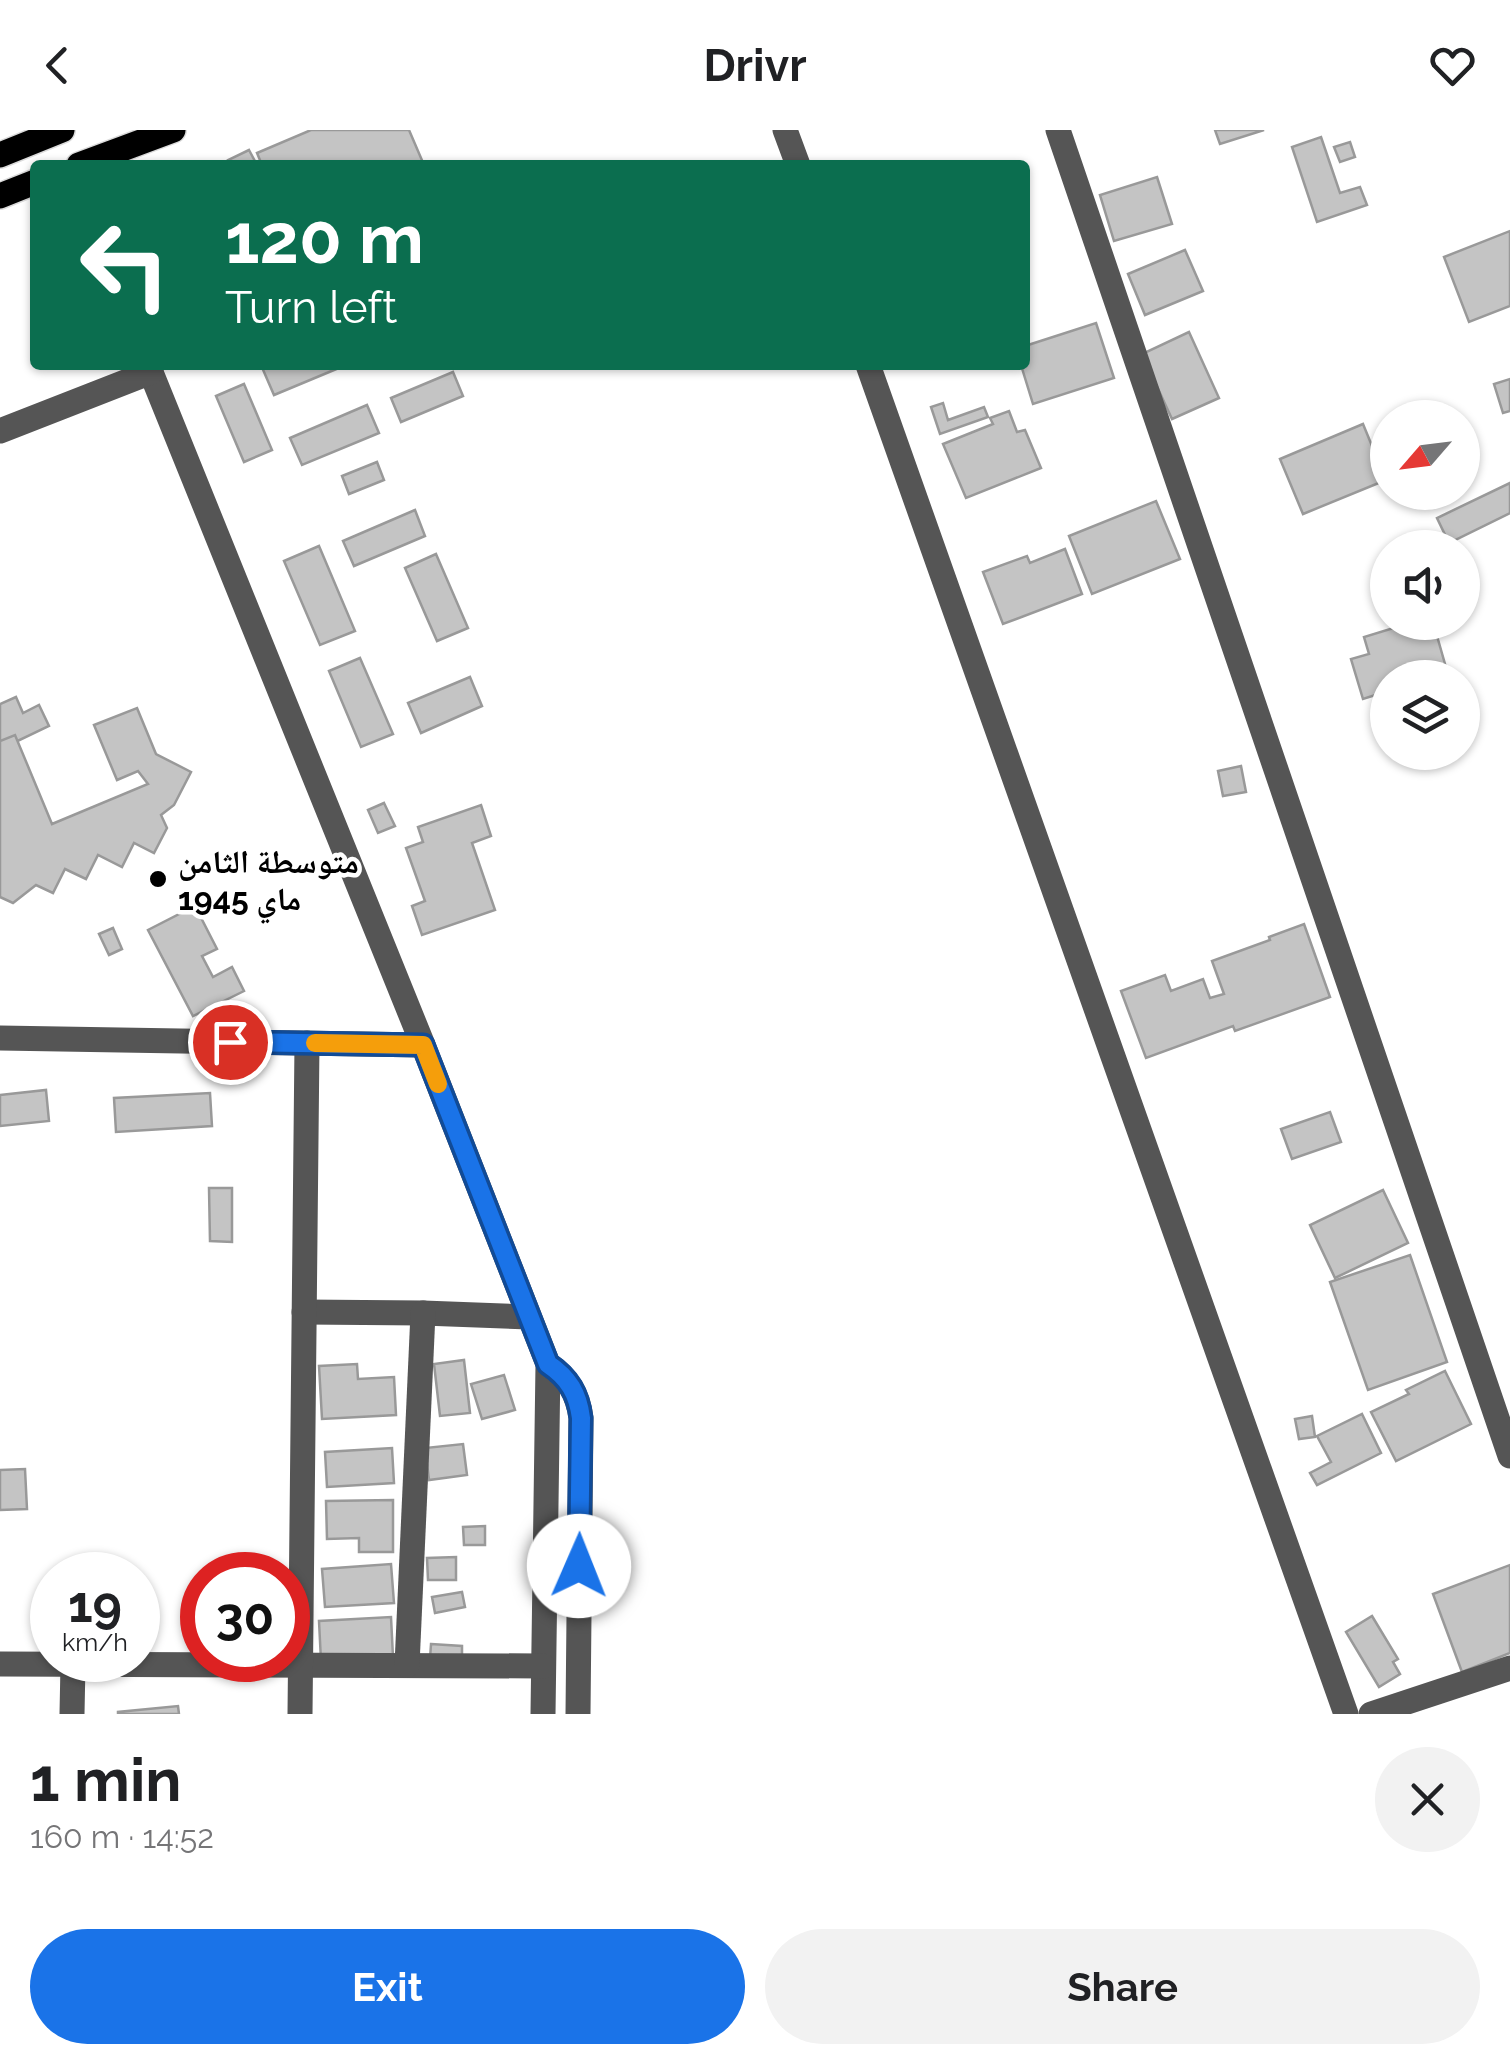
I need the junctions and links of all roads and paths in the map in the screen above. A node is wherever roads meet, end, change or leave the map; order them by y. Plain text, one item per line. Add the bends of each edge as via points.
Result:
1 (62, 130) edge
2 (172, 130) edge
3 (785, 130) edge
4 (1058, 130) edge
5 (0, 155) edge
6 (92, 160) edge
7 (796, 160) edge
8 (30, 184) edge
9 (0, 196) edge
10 (144, 370) edge
11 (150, 370) edge
12 (870, 370) edge
13 (0, 431) edge
14 (0, 1038) edge
15 (307, 1043) junction
16 (423, 1045) junction
17 (304, 1312) junction
18 (423, 1313) junction
19 (529, 1317) junction
20 (548, 1364) junction
21 (1510, 1456) edge
22 (301, 1552) edge
23 (0, 1664) edge
24 (30, 1664) edge
25 (310, 1665) edge
26 (407, 1666) junction
27 (544, 1666) junction
28 (1510, 1668) edge
29 (73, 1682) edge
30 (300, 1682) edge
31 (72, 1714) edge
32 (300, 1714) edge
33 (542, 1714) edge
34 (578, 1714) edge
35 (1346, 1714) edge
36 (1371, 1714) edge

1 - 5 main road
2 - 6 main road
3 - 7 street
4 - 21 street
8 - 9 main road
10 - 13 street
11 - 16 street
12 - 35 street
14 - 15 street
15 - 16 street
15 - 17 street
16 - 19 street
17 - 18 street
17 - 22 street
18 - 19 street
18 - 26 street
19 - 20 street
20 - 27 street
20 - 34 street via 572,1387 581,1418
23 - 24 street
25 - 26 street
26 - 27 street
27 - 33 street
28 - 36 street
29 - 31 street
30 - 32 street

